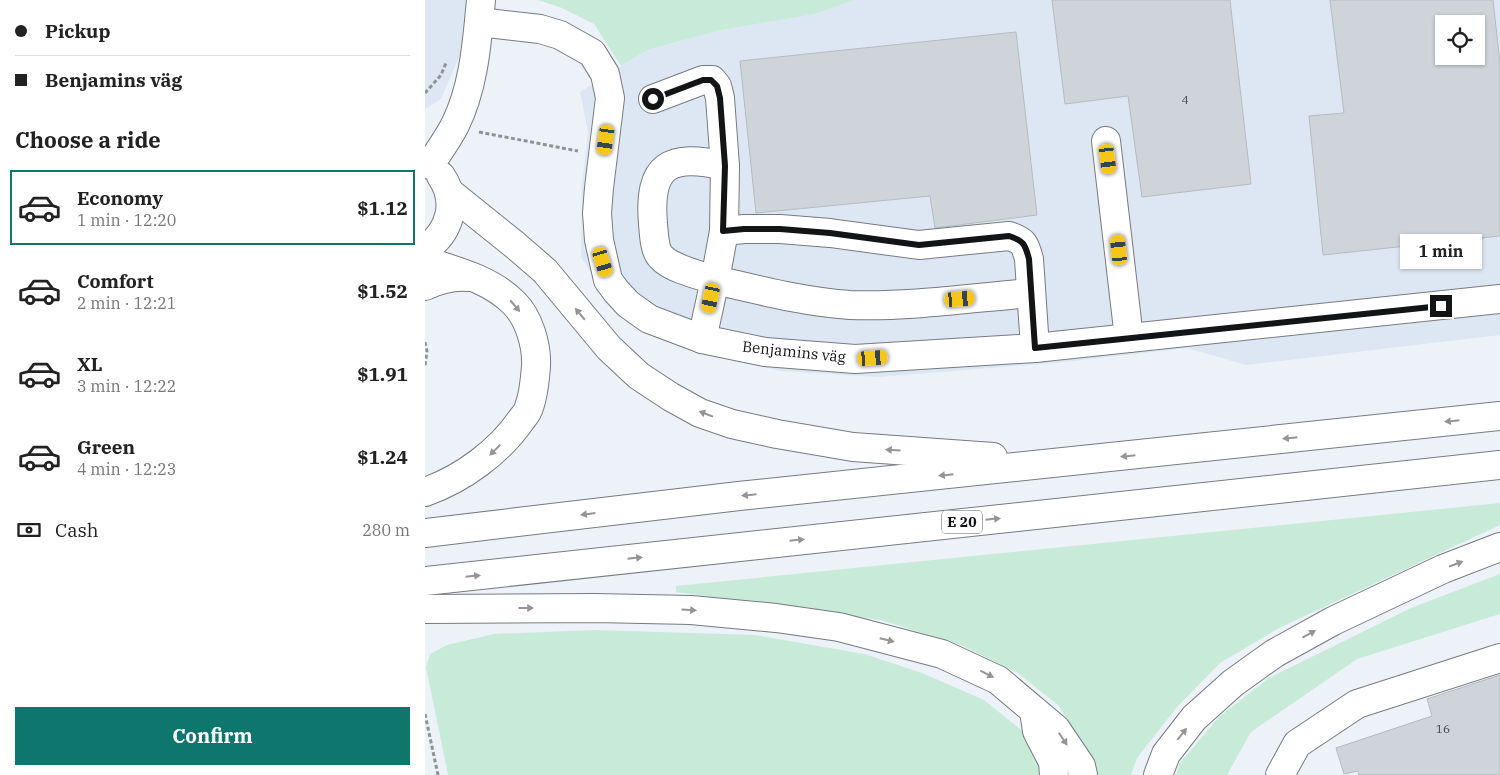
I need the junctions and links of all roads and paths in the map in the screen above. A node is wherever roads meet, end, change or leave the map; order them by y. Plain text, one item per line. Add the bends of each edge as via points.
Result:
1 (477, 6) edge
2 (449, 57) dead end
3 (425, 94) edge
4 (653, 99) dead end
5 (455, 126) junction
6 (1106, 141) dead end
7 (604, 156) junction
8 (427, 163) edge
9 (725, 166) junction
10 (449, 192) junction
11 (723, 231) junction
12 (425, 249) edge
13 (425, 261) edge
14 (476, 278) junction
15 (715, 280) junction
16 (425, 286) edge
17 (1030, 293) junction
18 (1500, 300) edge
19 (1129, 338) junction
20 (702, 339) junction
21 (425, 342) edge
22 (1035, 348) junction
23 (425, 366) edge
24 (1500, 416) edge
25 (1064, 462) junction
26 (1500, 465) edge
27 (425, 492) edge
28 (425, 533) edge
29 (1500, 548) edge
30 (425, 581) edge
31 (425, 609) edge
32 (1500, 658) edge
33 (1034, 709) junction
34 (425, 714) edge
35 (438, 775) edge
36 (1054, 775) edge
37 (1083, 775) edge
38 (1158, 775) edge
39 (1280, 775) edge

1 - 5 main road via 476,51 465,103
1 - 7 main road, Benjamins väg via 560,35 592,53 605,74 610,98
2 - 3 path via 441,75
4 - 9 main road via 711,80 717,86 720,98
5 - 7 path
5 - 8 main road
6 - 19 main road
7 - 20 main road, Benjamins väg via 597,213 608,280 629,304 649,319
8 - 10 main road via 439,172
9 - 11 main road
9 - 15 main road via 701,160 672,164 658,176 654,189 655,240 660,256 674,265
10 - 12 main road via 449,221 439,237
25 -> 10 main road via 853,447 732,424 700,413 639,376 609,348 545,271
11 - 15 main road
11 - 17 main road via 780,229 919,245 1009,236 1025,246 1029,259
13 - 14 main road
14 - 16 main road via 458,276
14 -> 27 main road via 515,304 533,338 537,356 529,408 512,433 486,458
15 - 17 main road via 796,298 850,304 907,304
15 - 20 main road
17 - 22 main road
18 - 19 main road, Benjamins väg
19 - 22 main road, Benjamins väg
20 - 22 main road, Benjamins väg via 765,352 855,359
21 - 23 path
24 -> 25 main road
25 -> 28 main road
30 -> 26 main road, E 20
38 -> 29 main road via 1166,754 1194,718 1233,683 1275,653 1333,620 1443,569
31 -> 33 main road via 691,610 839,628 943,654 998,680
32 - 39 main road via 1357,704 1297,744
33 - 36 main road via 1037,732 1053,762
33 -> 37 main road via 1056,729 1081,766
34 - 35 path

